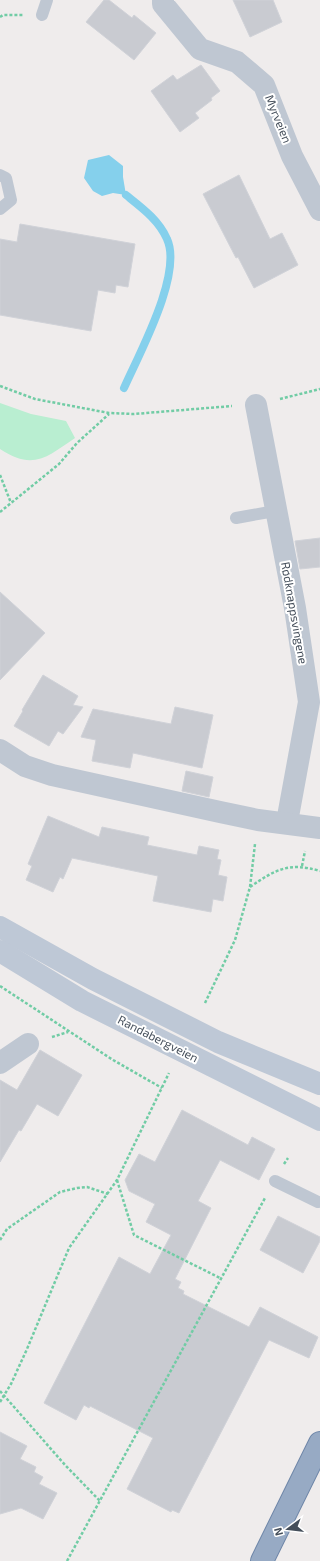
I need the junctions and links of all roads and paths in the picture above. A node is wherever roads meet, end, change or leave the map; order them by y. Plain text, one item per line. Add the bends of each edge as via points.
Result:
1 (47, 0) edge
2 (163, 0) edge
3 (42, 15) dead end
4 (0, 175) edge
5 (0, 209) edge
6 (320, 210) edge
7 (0, 386) edge
8 (320, 389) edge
9 (256, 405) junction
10 (109, 414) junction
11 (0, 475) edge
12 (11, 503) junction
13 (275, 511) junction
14 (0, 512) edge
15 (236, 518) dead end
16 (0, 750) edge
17 (258, 820) junction
18 (287, 822) junction
19 (320, 828) edge
20 (320, 871) edge
21 (250, 887) junction
22 (0, 927) edge
23 (0, 951) edge
24 (0, 986) edge
25 (205, 1003) dead end
26 (28, 1044) dead end
27 (0, 1063) edge
28 (170, 1070) dead end
29 (320, 1084) edge
30 (162, 1088) junction
31 (320, 1120) edge
32 (288, 1158) dead end
33 (117, 1180) junction
34 (275, 1181) junction
35 (108, 1194) junction
36 (318, 1202) dead end
37 (0, 1240) edge
38 (220, 1278) junction
39 (0, 1391) edge
40 (3, 1396) junction
41 (0, 1402) edge
42 (320, 1443) edge
43 (100, 1501) junction
44 (67, 1561) edge
45 (262, 1561) edge

1 - 3 lane
2 - 6 street, Myrveien via 163,4 200,49 237,62 264,85 292,156
4 - 5 lane via 6,178 11,200
7 - 10 path via 35,399
8 - 9 path
9 - 10 path
9 - 13 street, Rødknappsvingene
10 - 12 path via 58,464
11 - 12 path
12 - 14 path
13 - 15 lane
13 - 18 street, Rødknappsvingene via 295,608 309,702
16 - 17 street via 25,766 52,775
17 - 18 street
17 - 21 path
18 - 19 street
20 - 21 path via 302,866 287,868 269,874
21 - 25 path via 235,940
22 - 29 main road, Randabergveien via 93,980 218,1042
23 - 31 main road, Randabergveien via 82,1001
24 - 30 path via 113,1060
26 - 27 street
28 - 30 path
30 - 33 path
32 - 34 path
33 - 35 path
33 - 38 path via 134,1235
34 - 36 lane
34 - 38 path
35 - 37 path via 87,1187 60,1192 7,1229
35 - 40 path via 69,1248 27,1349
38 - 43 path
39 - 40 path
40 - 41 path
40 - 43 path
42 - 45 highway
43 - 44 path

